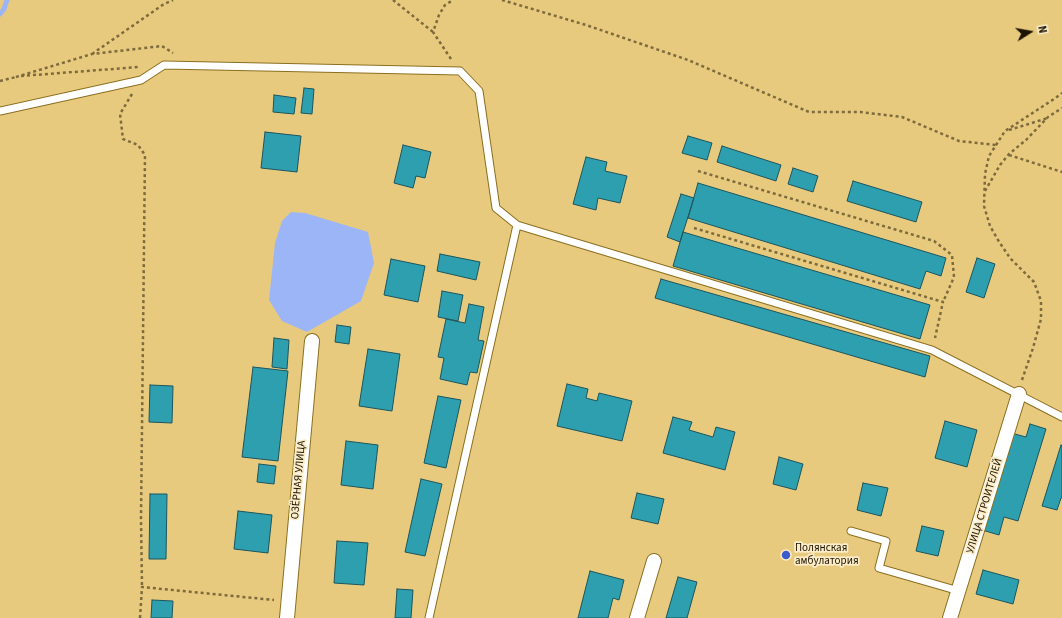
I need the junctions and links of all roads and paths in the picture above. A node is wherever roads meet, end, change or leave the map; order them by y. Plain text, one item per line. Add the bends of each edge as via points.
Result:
1 (173, 0) edge
2 (393, 0) edge
3 (452, 0) edge
4 (502, 0) edge
5 (433, 32) junction
6 (92, 54) junction
7 (164, 64) junction
8 (192, 65) junction
9 (460, 71) junction
10 (16, 77) junction
11 (141, 80) junction
12 (0, 81) edge
13 (1062, 93) edge
14 (1062, 108) edge
15 (0, 111) edge
16 (1048, 117) junction
17 (1006, 131) junction
18 (996, 145) junction
19 (1009, 154) junction
20 (698, 171) dead end
21 (1062, 172) edge
22 (984, 192) junction
23 (517, 225) junction
24 (694, 228) dead end
25 (943, 302) junction
26 (312, 341) dead end
27 (932, 350) junction
28 (1019, 394) junction
29 (1062, 417) edge
30 (851, 531) dead end
31 (654, 561) dead end
32 (142, 587) junction
33 (958, 591) junction
34 (288, 601) junction
35 (140, 618) edge
36 (287, 618) edge
37 (429, 618) edge
38 (637, 618) edge
39 (950, 618) edge

1 - 6 path
2 - 5 path
3 - 5 path via 445,5 439,15
4 - 18 path via 688,60 809,112 860,112 902,118 959,142
5 - 9 path
6 - 8 path via 162,46
6 - 10 path
7 - 8 lane
7 - 10 path
7 - 11 lane
8 - 9 lane
9 - 23 lane via 479,91 496,208
10 - 12 path
11 - 15 lane
11 - 32 path via 120,114 123,139 138,145 145,155
13 - 17 path
14 - 16 path
16 - 17 path
16 - 19 path
17 - 18 path
18 - 22 path via 986,168
19 - 21 path
19 - 22 path
20 - 25 path via 934,241 952,255 954,277
22 - 28 path via 984,206 990,226 1010,258 1034,282 1041,301 1041,320
23 - 27 lane
23 - 37 lane
24 - 25 path
25 - 27 path
26 - 34 street, ОЗЁРНАЯ УЛИЦА
27 - 28 lane
28 - 29 lane
28 - 33 street, УЛИЦА СТРОИТЕЛЕЙ
30 - 33 lane via 886,541 879,568
31 - 38 street
32 - 34 path
32 - 35 path
33 - 39 street, УЛИЦА СТРОИТЕЛЕЙ
34 - 36 street, ОЗЁРНАЯ УЛИЦА

